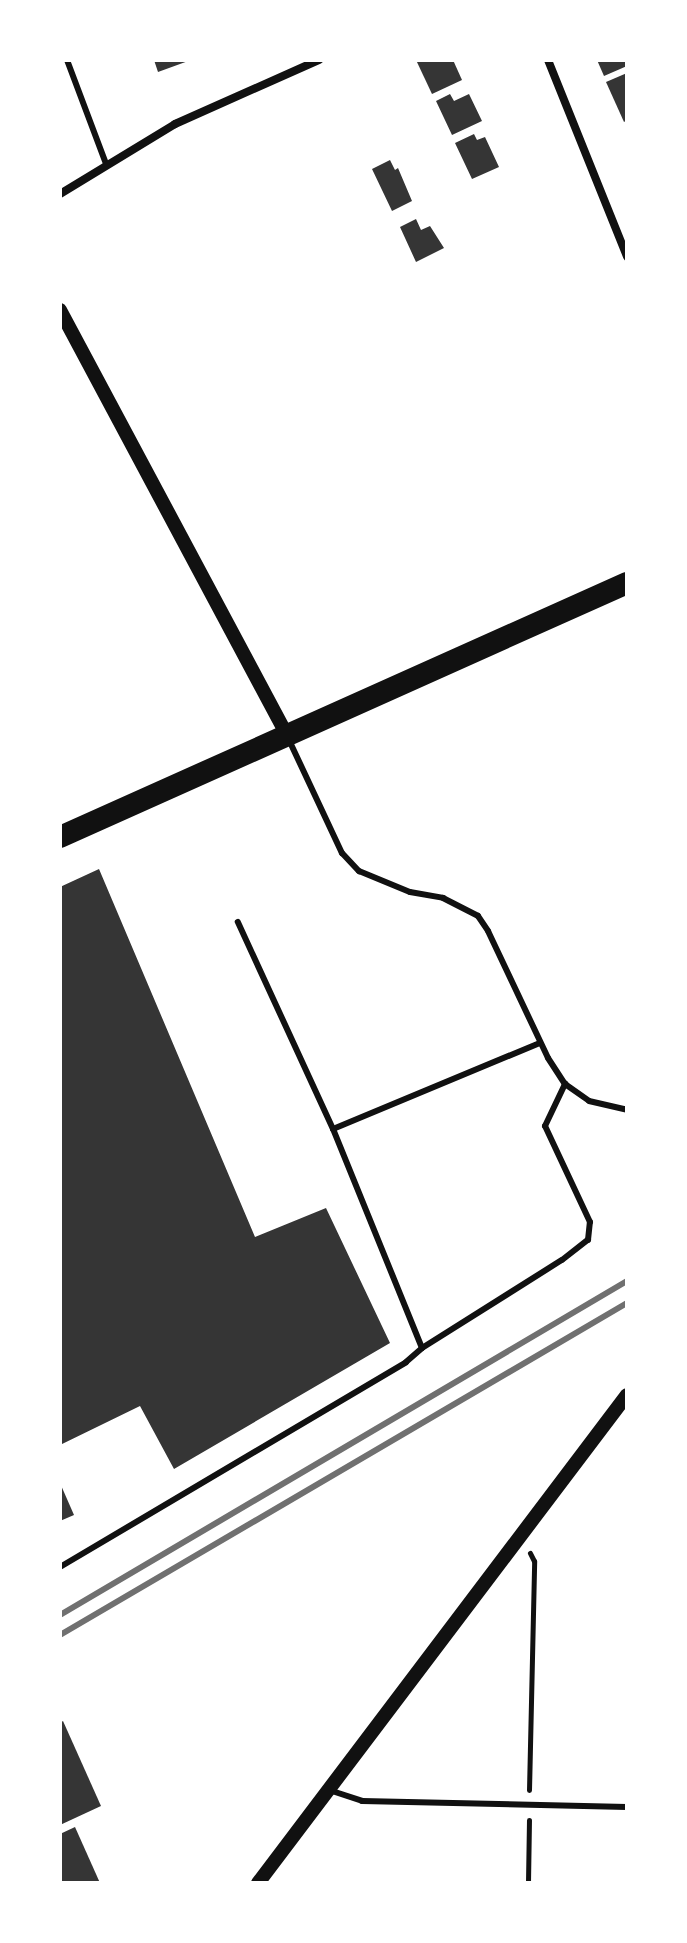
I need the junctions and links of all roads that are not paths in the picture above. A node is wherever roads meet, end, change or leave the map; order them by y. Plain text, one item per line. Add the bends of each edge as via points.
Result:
1 (67, 60) edge
2 (319, 60) edge
3 (548, 60) edge
4 (106, 164) junction
5 (60, 194) edge
6 (627, 257) edge
7 (60, 310) edge
8 (627, 583) edge
9 (288, 737) junction
10 (60, 837) edge
11 (238, 922) dead end
12 (540, 1043) junction
13 (565, 1084) junction
14 (627, 1110) edge
15 (333, 1129) junction
16 (422, 1348) junction
17 (627, 1395) edge
18 (60, 1567) edge
19 (329, 1790) junction
20 (627, 1807) edge
21 (258, 1883) edge

1 - 4 lane
2 - 4 street via 175,124
3 - 6 street
4 - 5 street
7 - 9 street
8 - 9 highway
9 - 10 highway
9 - 12 lane via 342,853 359,871 410,892 443,898 478,916
11 - 15 lane
12 - 13 lane
12 - 15 lane
13 - 14 lane via 589,1101
13 - 16 lane via 545,1126 590,1222 588,1240
15 - 16 lane
16 - 18 lane
17 - 19 street
19 - 20 lane via 362,1801
19 - 21 street

